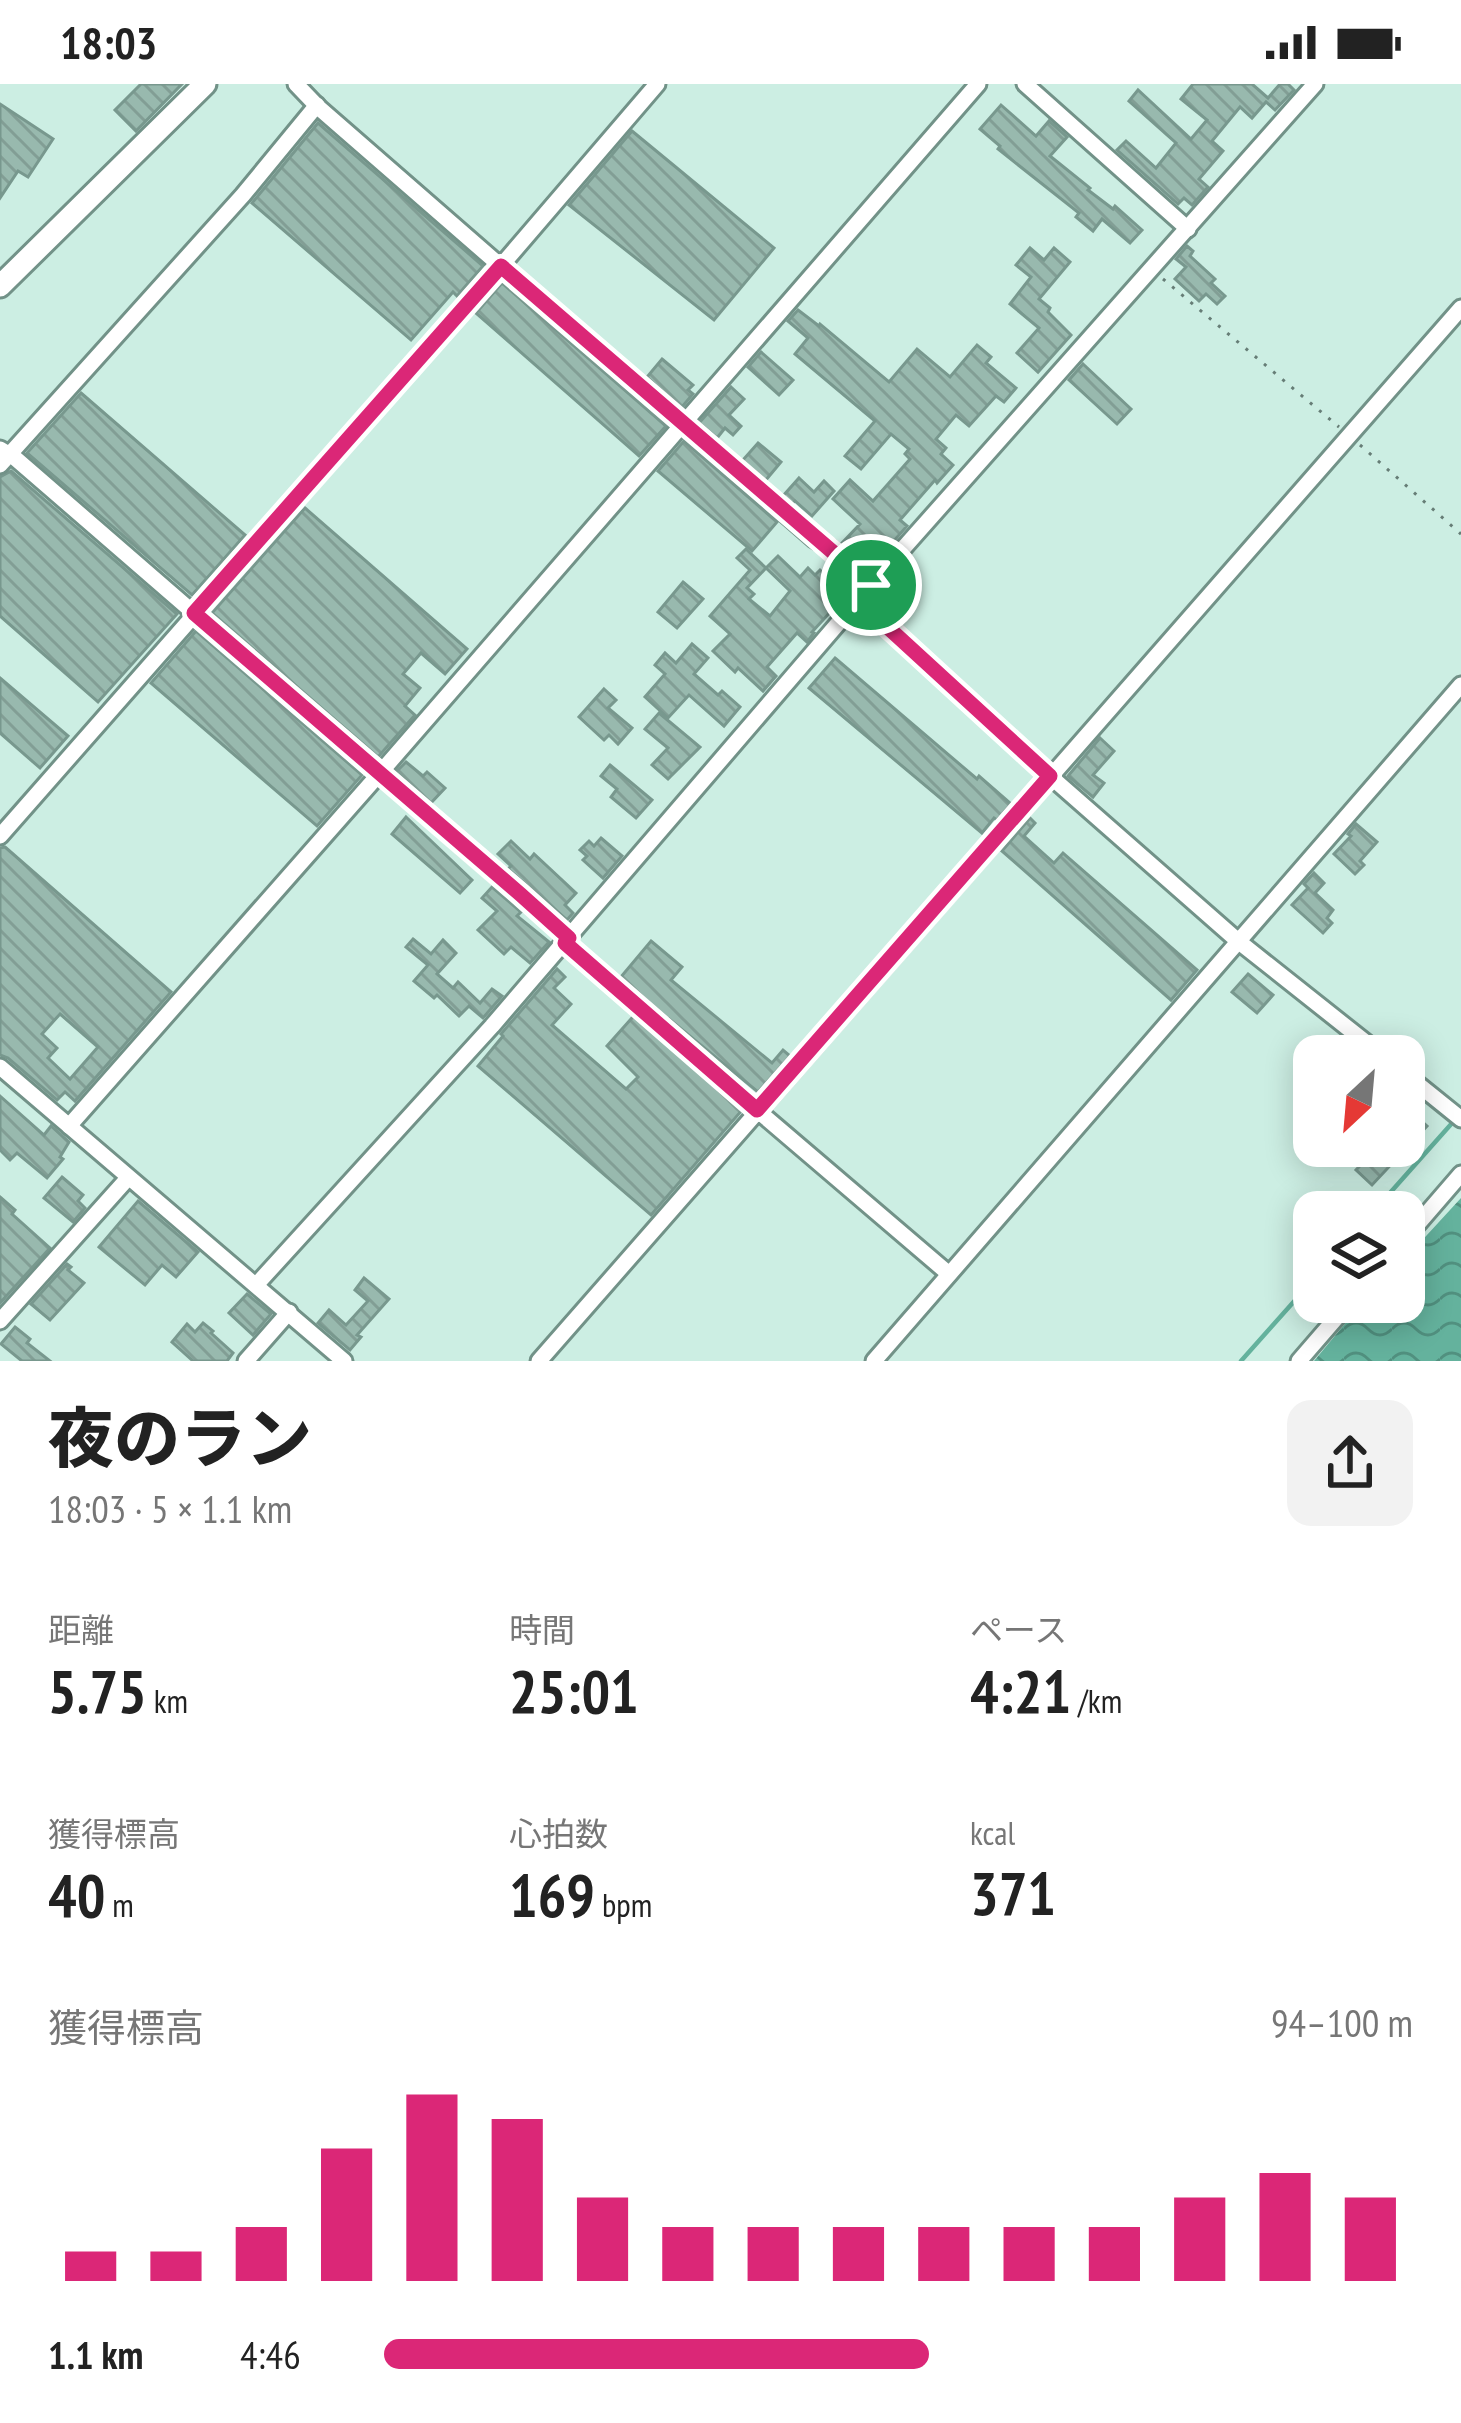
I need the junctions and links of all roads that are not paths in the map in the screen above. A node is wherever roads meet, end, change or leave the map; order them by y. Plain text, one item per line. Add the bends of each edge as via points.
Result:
1 (206, 84) edge
2 (296, 84) edge
3 (657, 84) edge
4 (978, 84) edge
5 (1025, 84) edge
6 (1315, 84) edge
7 (317, 105) junction
8 (1188, 229) junction
9 (501, 266) junction
10 (0, 286) edge
11 (1461, 308) edge
12 (683, 425) junction
13 (3, 457) edge
14 (871, 585) junction
15 (858, 600) junction
16 (194, 613) junction
17 (1461, 685) edge
18 (380, 773) junction
19 (1050, 776) junction
20 (0, 836) edge
21 (567, 940) junction
22 (1238, 941) junction
23 (1357, 1035) edge
24 (0, 1067) edge
25 (1425, 1090) edge
26 (757, 1110) junction
27 (1455, 1114) edge
28 (69, 1126) junction
29 (1461, 1174) edge
30 (128, 1178) junction
31 (1425, 1216) edge
32 (949, 1274) junction
33 (257, 1284) junction
34 (289, 1312) junction
35 (0, 1321) edge
36 (1332, 1323) edge
37 (246, 1361) edge
38 (344, 1361) edge
39 (539, 1361) edge
40 (874, 1361) edge
41 (1299, 1361) edge

1 - 10 main road
2 - 7 street
3 - 9 street
4 - 12 street
5 - 8 street
6 - 8 street
7 - 9 street
7 - 13 street
8 - 14 street
9 - 12 street
9 - 16 street
11 - 19 street
12 - 14 street
12 - 18 street
13 - 16 street via 15,458
14 - 15 street
15 - 19 street
15 - 21 street
16 - 18 street
16 - 20 street
17 - 22 street
18 - 21 street
18 - 28 street
19 - 22 street
19 - 26 street
21 - 33 street
22 - 23 street
22 - 32 street
24 - 28 street
25 - 27 street
26 - 32 street
26 - 39 street
28 - 30 street
29 - 31 street
30 - 33 street
30 - 35 street
32 - 40 street
33 - 34 street
34 - 37 street
34 - 38 street
36 - 41 street

